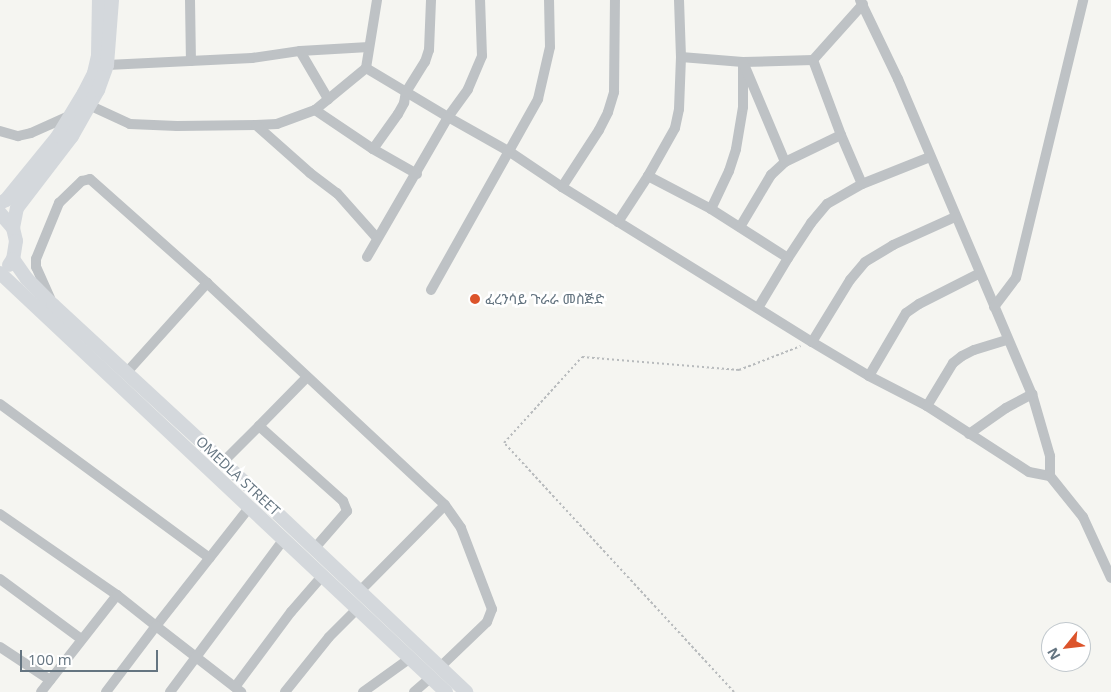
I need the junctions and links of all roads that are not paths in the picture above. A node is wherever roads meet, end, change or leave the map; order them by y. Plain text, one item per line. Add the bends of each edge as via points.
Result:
1 (100, 0) edge
2 (112, 0) edge
3 (126, 0) edge
4 (190, 0) edge
5 (377, 0) edge
6 (431, 0) edge
7 (480, 0) edge
8 (549, 0) edge
9 (615, 0) edge
10 (679, 0) edge
11 (1083, 0) edge
12 (862, 2) edge
13 (369, 47) junction
14 (300, 51) junction
15 (681, 57) junction
16 (813, 60) junction
17 (192, 61) junction
18 (743, 62) junction
19 (107, 65) junction
20 (366, 68) junction
21 (406, 92) junction
22 (328, 99) junction
23 (90, 106) junction
24 (315, 110) junction
25 (72, 114) junction
26 (448, 117) junction
27 (256, 125) junction
28 (0, 131) edge
29 (841, 135) junction
30 (372, 149) junction
31 (510, 152) junction
32 (930, 157) junction
33 (786, 162) junction
34 (417, 174) junction
35 (648, 176) junction
36 (862, 184) junction
37 (562, 187) junction
38 (0, 203) edge
39 (711, 208) junction
40 (0, 213) edge
41 (955, 217) junction
42 (618, 222) junction
43 (740, 227) junction
44 (13, 228) junction
45 (377, 238) junction
46 (367, 257) dead end
47 (788, 258) junction
48 (13, 259) junction
49 (0, 273) edge
50 (980, 273) junction
51 (207, 283) junction
52 (431, 290) dead end
53 (53, 305) junction
54 (994, 307) junction
55 (758, 308) junction
56 (1007, 340) junction
57 (812, 342) junction
58 (126, 372) junction
59 (869, 376) junction
60 (306, 378) junction
61 (1032, 394) junction
62 (0, 404) edge
63 (927, 406) junction
64 (259, 426) junction
65 (969, 434) junction
66 (224, 462) junction
67 (1050, 476) junction
68 (445, 506) junction
69 (250, 508) junction
70 (0, 514) edge
71 (284, 539) junction
72 (314, 549) junction
73 (210, 558) junction
74 (323, 575) junction
75 (1111, 578) edge
76 (0, 579) edge
77 (359, 592) junction
78 (117, 595) junction
79 (358, 608) junction
80 (156, 626) junction
81 (81, 639) junction
82 (0, 647) edge
83 (195, 658) junction
84 (409, 659) junction
85 (435, 672) junction
86 (50, 680) junction
87 (238, 690) edge
88 (41, 692) edge
89 (106, 692) edge
90 (170, 692) edge
91 (285, 692) edge
92 (363, 692) edge
93 (414, 692) edge
94 (446, 692) edge
95 (466, 692) edge

1 - 2 main road
1 - 25 main road via 100,36 94,73
2 - 3 main road
2 - 19 main road
4 - 17 street
5 - 13 street
6 - 21 street via 429,50
7 - 26 street via 482,56 468,89
8 - 31 street via 550,47 544,82
9 - 37 street via 614,92 599,130
10 - 15 street
11 - 54 street via 1016,278
12 - 16 street
12 - 32 street
13 - 14 street
13 - 20 street
14 - 17 street via 252,58
14 - 22 street
15 - 18 street
15 - 35 street via 680,108 675,128
16 - 18 street
16 - 29 street
17 - 19 street
18 - 33 street
18 - 39 street via 743,107 736,149
19 - 23 main road
20 - 21 street
20 - 22 street
21 - 26 street
21 - 30 street via 398,114
22 - 24 street
23 - 27 street via 130,124
23 - 44 main road via 72,136 17,208
24 - 27 street via 277,124
24 - 30 street
25 - 28 street via 31,133 18,136
25 - 38 main road via 58,136 6,200
26 - 31 street
26 - 34 street via 439,128
27 - 45 street via 337,193
29 - 33 street
29 - 36 street
30 - 34 street
31 - 37 street
31 - 52 street
32 - 36 street
32 - 41 street
33 - 43 street via 771,175
34 - 45 street
35 - 39 street
35 - 42 street
36 - 47 street via 827,204 810,223
37 - 42 street
39 - 43 street
40 - 44 main road
41 - 50 street
41 - 57 street via 865,262 850,280
42 - 55 street
43 - 47 street
44 - 48 main road via 16,241
45 - 46 street
47 - 55 street
48 - 49 main road
48 - 53 main road, OMEDLA STREET via 27,279
49 - 69 main road, OMEDLA STREET
50 - 54 street
50 - 59 street via 906,312
51 - 53 street via 90,179 82,181 59,203 36,259 36,267
51 - 58 street
51 - 60 street
53 - 58 main road, OMEDLA STREET
54 - 56 street
55 - 57 street
56 - 61 street
56 - 63 street via 974,350 953,363
57 - 59 street
58 - 66 main road, OMEDLA STREET
59 - 63 street
60 - 64 street
60 - 68 street
61 - 65 street
61 - 67 street via 1050,456
62 - 73 street
63 - 65 street
64 - 66 street
64 - 72 street via 347,506 347,511
65 - 67 street via 1029,472
66 - 72 main road, OMEDLA STREET
67 - 75 street via 1083,517
68 - 77 street
68 - 85 street via 470,546 492,608 487,622
69 - 71 main road, OMEDLA STREET
69 - 73 street
70 - 78 street
71 - 74 main road, OMEDLA STREET
71 - 83 street
72 - 77 main road, OMEDLA STREET
73 - 80 street
74 - 79 main road, OMEDLA STREET
74 - 87 street via 291,612
76 - 81 street
77 - 85 main road, OMEDLA STREET
78 - 80 street
78 - 81 street
79 - 84 main road, OMEDLA STREET
79 - 91 street via 329,637
80 - 83 street
80 - 89 street
81 - 86 street
82 - 86 street
83 - 87 street
83 - 90 street
84 - 85 main road, OMEDLA STREET
84 - 92 street
85 - 93 street
85 - 94 main road, OMEDLA STREET
85 - 95 main road, OMEDLA STREET
86 - 88 street

